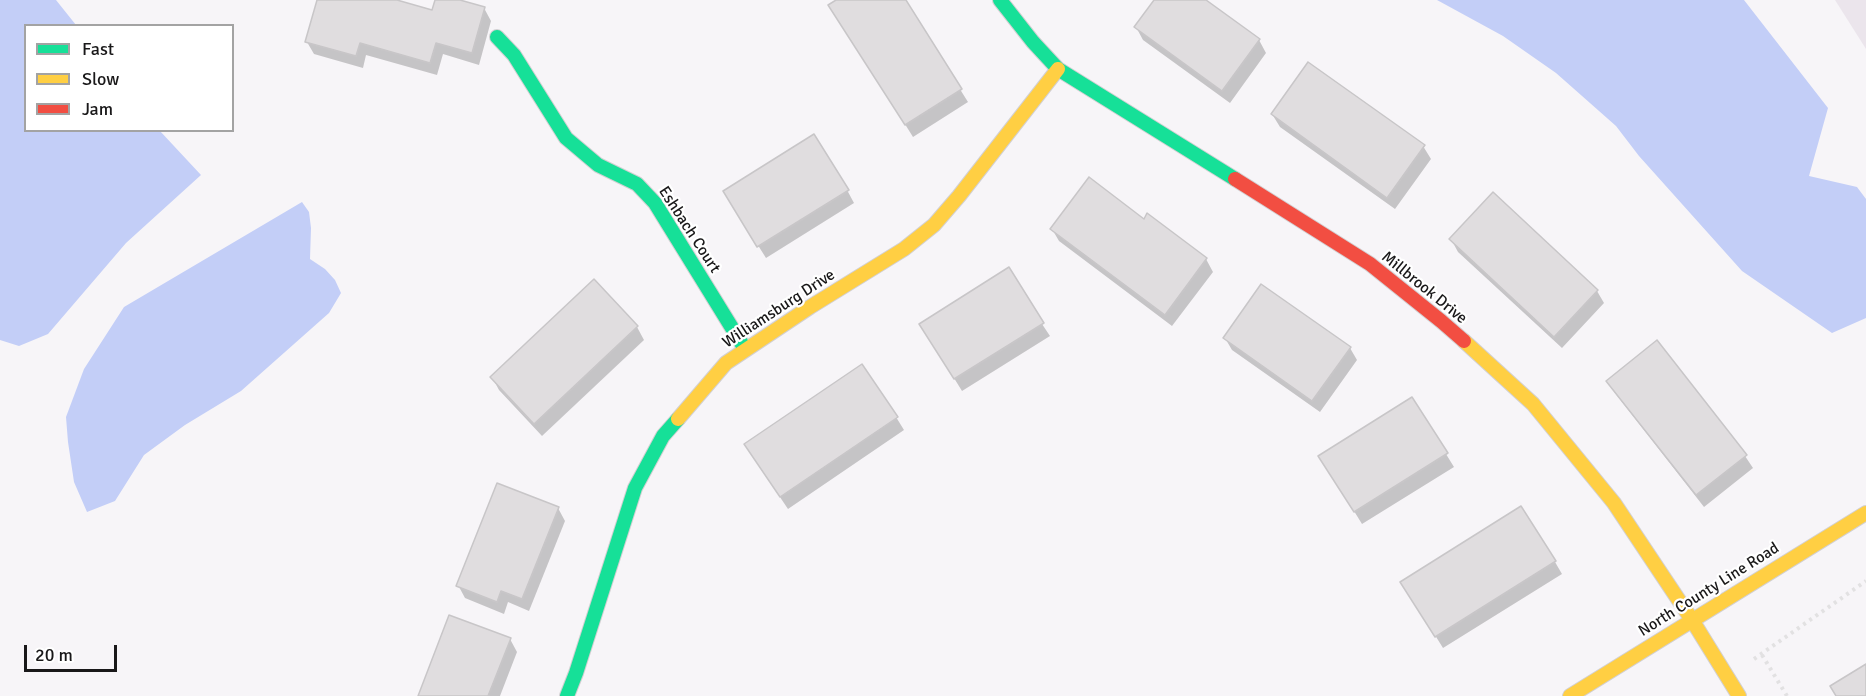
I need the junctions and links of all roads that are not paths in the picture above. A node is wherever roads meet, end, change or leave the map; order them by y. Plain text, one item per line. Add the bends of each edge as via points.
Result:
1 (1000, 0) edge
2 (497, 37) dead end
3 (1058, 69) junction
4 (745, 349) junction
5 (1866, 513) edge
6 (1692, 620) junction
7 (567, 696) edge
8 (1570, 696) edge
9 (1738, 696) edge

1 - 3 street, Millbrook Drive
2 - 4 street, Eshbach Court via 514,55 566,138 598,165 637,184 655,203
3 - 4 street, Williamsburg Drive via 934,225 904,249
3 - 6 street, Millbrook Drive via 1370,264 1441,321 1533,404 1614,503
4 - 7 street, Williamsburg Drive via 726,363 695,398 663,436 647,463 635,488
5 - 6 street, North County Line Road
6 - 8 street, North County Line Road
6 - 9 street, Millbrook Drive

